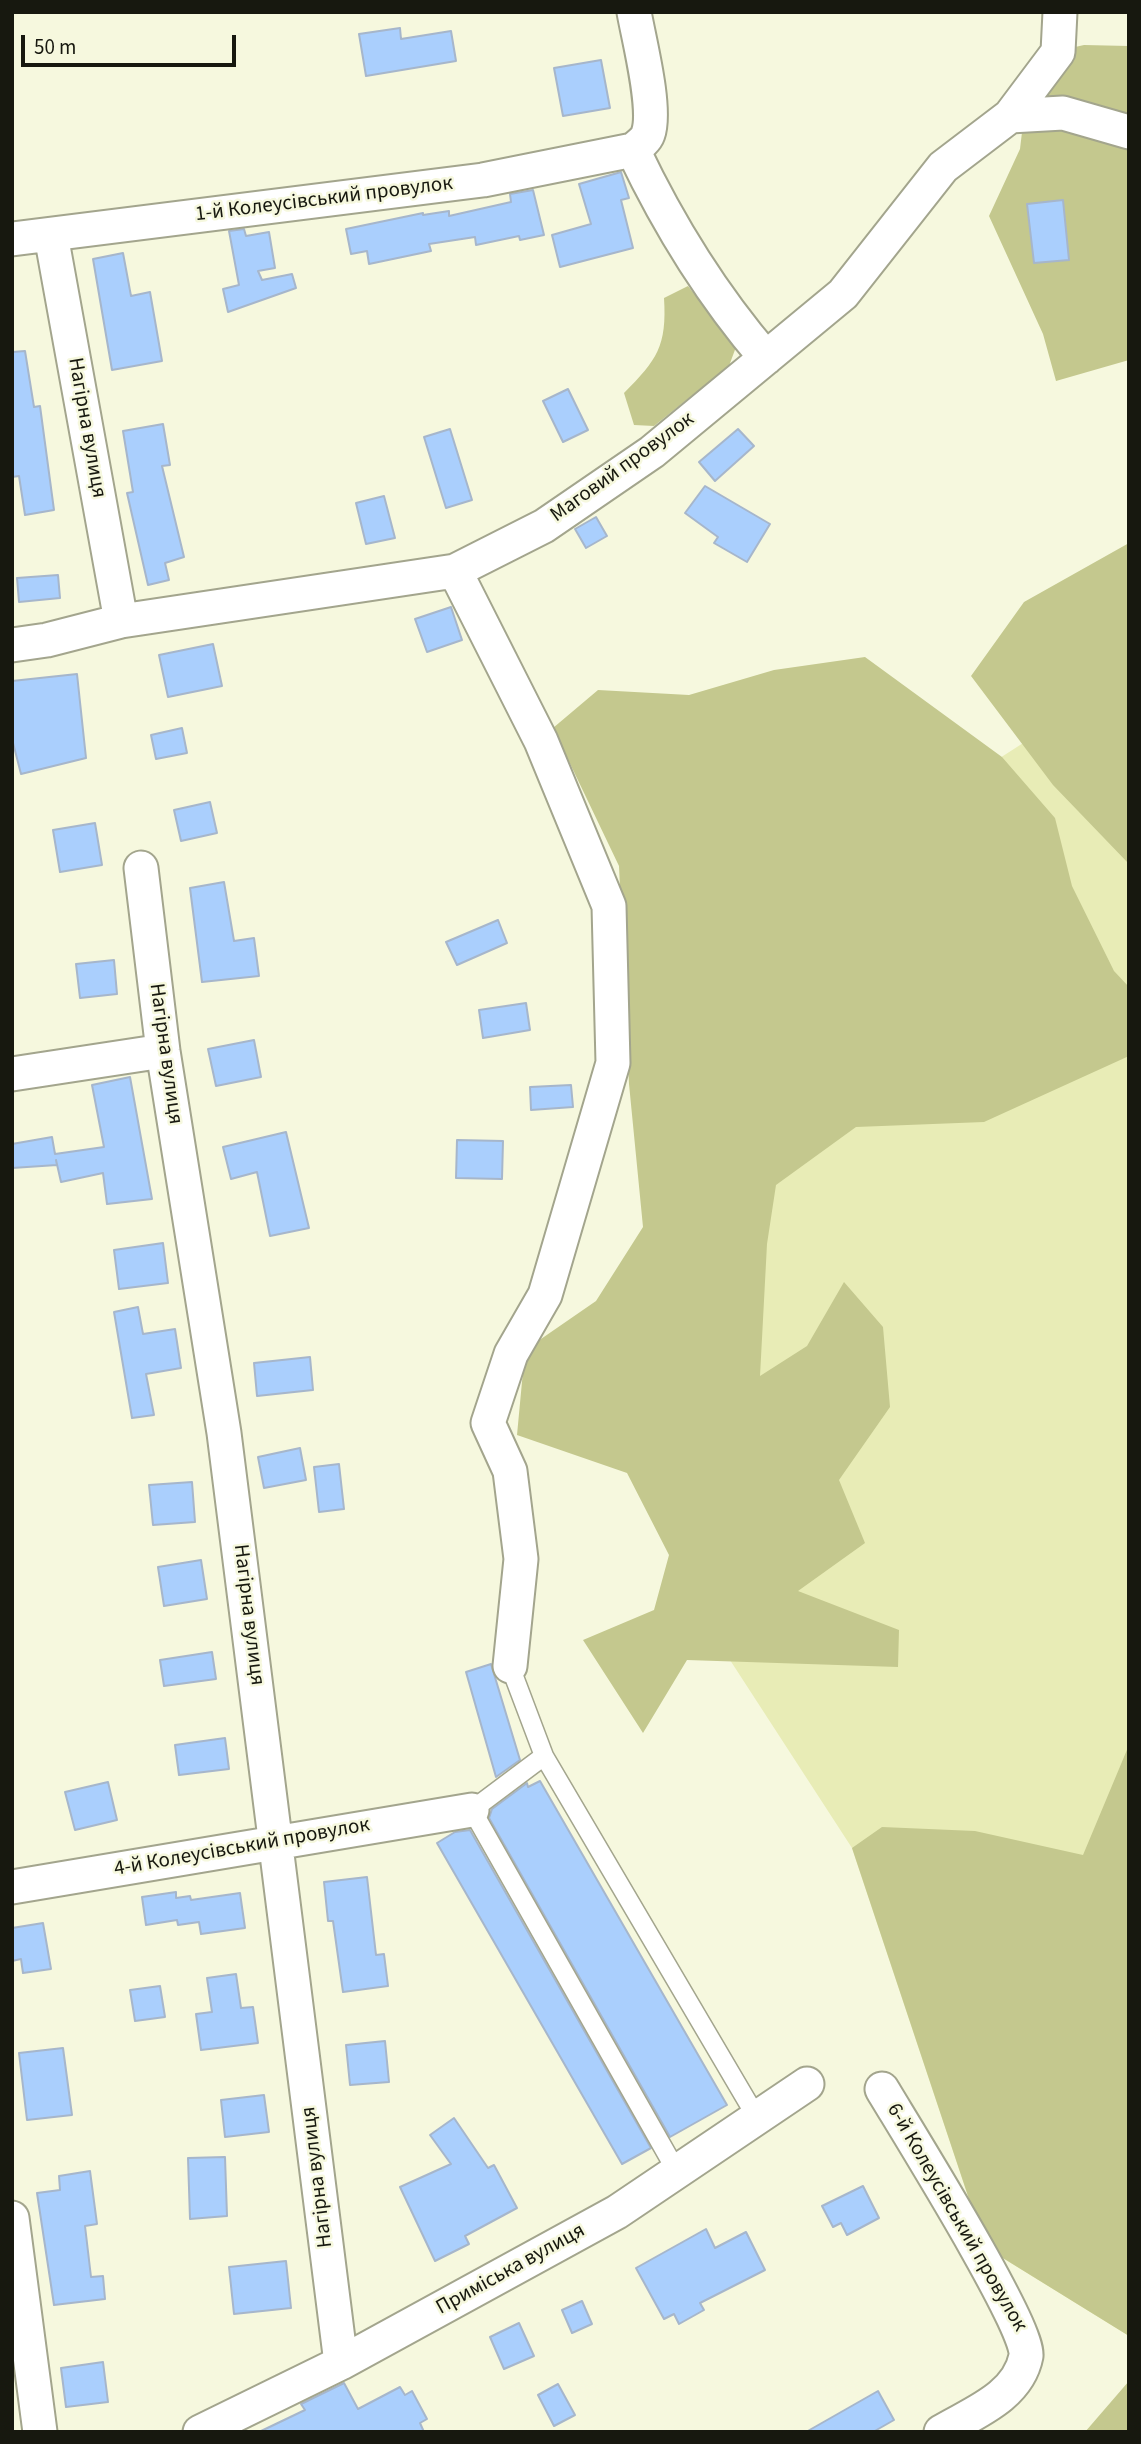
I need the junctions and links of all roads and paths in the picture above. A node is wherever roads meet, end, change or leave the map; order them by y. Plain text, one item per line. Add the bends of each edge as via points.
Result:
1 (634, 12) edge
2 (1060, 12) edge
3 (1010, 116) junction
4 (1129, 132) edge
5 (633, 150) junction
6 (51, 235) junction
7 (12, 239) edge
8 (766, 358) junction
9 (455, 571) junction
10 (121, 621) junction
11 (12, 645) edge
12 (141, 869) dead end
13 (163, 1051) junction
14 (12, 1074) edge
15 (510, 1666) joint
16 (544, 1756) junction
17 (472, 1810) junction
18 (277, 1841) junction
19 (12, 1887) edge
20 (807, 2084) dead end
21 (882, 2089) dead end
22 (757, 2118) junction
23 (677, 2172) junction
24 (12, 2218) edge
25 (341, 2363) junction
26 (40, 2432) edge
27 (200, 2432) edge
28 (941, 2432) edge

1 - 5 street via 650,121 648,136
2 - 3 street, Маговий провулок via 1058,52
3 - 4 street via 1063,113
3 - 8 street, Маговий провулок via 943,167 843,294
5 - 6 street, 1-й Колеусівський провулок via 483,180
5 - 8 street via 664,215 703,276
6 - 7 street, 1-й Колеусівський провулок
6 - 10 street, Нагірна вулиця
8 - 9 street, Маговий провулок via 652,452 544,526
9 - 10 street, Маговий провулок
9 - 15 street via 541,741 609,906 612,1063 545,1295 510,1354 488,1423 510,1471 521,1559
10 - 11 street, Маговий провулок
12 - 13 street, Нагірна вулиця
13 - 14 street
13 - 18 street, Нагірна вулиця via 224,1433
15 - 16 lane
16 - 17 lane
16 - 22 lane
17 - 18 street, 4-й Колеусівський провулок
17 - 23 lane
18 - 19 street, 4-й Колеусівський провулок
18 - 25 street, Нагірна вулиця
20 - 22 street, Приміська вулиця
21 - 28 street, 6-й Колеусівський провулок via 1009,2306 1027,2345 1026,2359 1009,2392
22 - 23 street, Приміська вулиця
23 - 25 street, Приміська вулиця via 617,2212
24 - 26 street
25 - 27 street, Приміська вулиця

